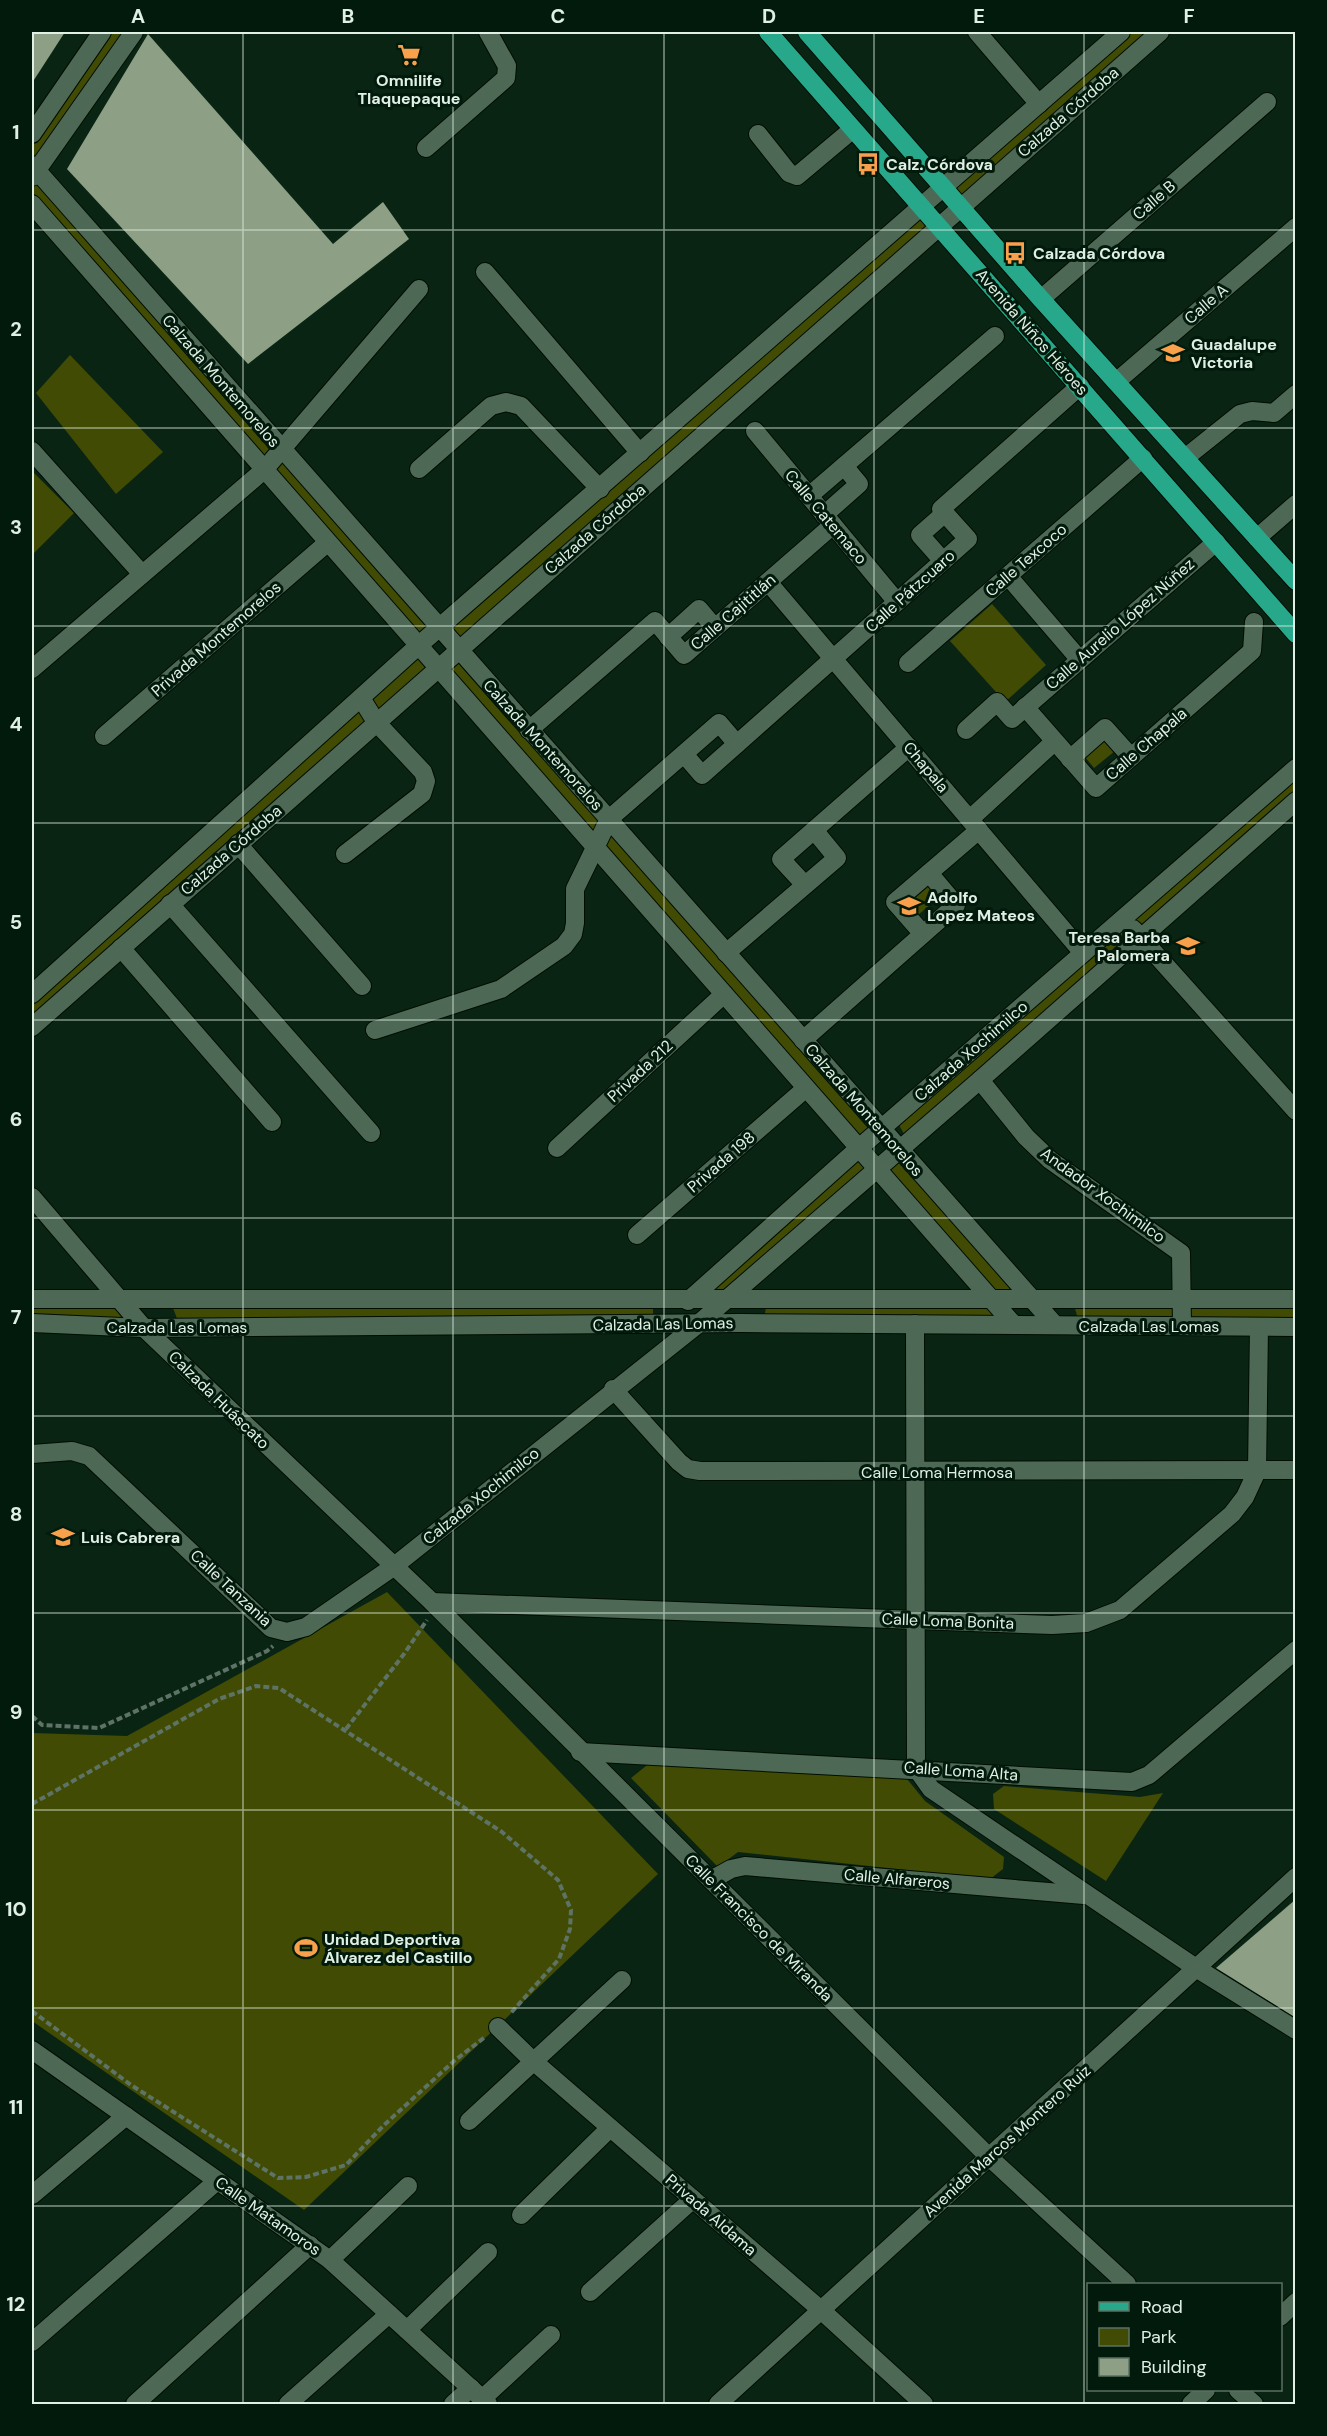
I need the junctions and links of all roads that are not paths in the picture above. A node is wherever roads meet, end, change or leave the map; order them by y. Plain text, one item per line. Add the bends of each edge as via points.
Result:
1 (102, 32) edge
2 (134, 32) edge
3 (488, 32) edge
4 (768, 32) edge
5 (807, 32) edge
6 (977, 32) edge
7 (1121, 32) edge
8 (1160, 32) edge
9 (1267, 102) dead end
10 (1040, 104) junction
11 (854, 129) junction
12 (32, 134) edge
13 (758, 134) dead end
14 (426, 148) dead end
15 (33, 171) edge
16 (944, 189) junction
17 (32, 204) edge
18 (922, 207) junction
19 (960, 207) junction
20 (78, 219) junction
21 (939, 226) junction
22 (1296, 227) edge
23 (61, 239) junction
24 (485, 272) dead end
25 (419, 289) dead end
26 (1041, 299) junction
27 (149, 300) junction
28 (129, 316) junction
29 (995, 336) dead end
30 (212, 371) junction
31 (1116, 382) junction
32 (1080, 386) junction
33 (192, 389) junction
34 (1296, 394) edge
35 (696, 404) junction
36 (713, 424) junction
37 (755, 431) dead end
38 (282, 450) junction
39 (32, 451) edge
40 (640, 453) junction
41 (1143, 458) junction
42 (1185, 458) junction
43 (844, 466) junction
44 (419, 469) dead end
45 (264, 470) junction
46 (600, 489) junction
47 (809, 496) junction
48 (1296, 504) edge
49 (945, 513) junction
50 (829, 520) junction
51 (1257, 538) junction
52 (1216, 542) junction
53 (327, 543) junction
54 (943, 561) junction
55 (142, 574) junction
56 (1008, 576) junction
57 (1296, 581) edge
58 (768, 582) junction
59 (897, 602) junction
60 (1254, 622) dead end
61 (439, 628) junction
62 (715, 628) junction
63 (1296, 634) edge
64 (668, 637) junction
65 (418, 646) junction
66 (458, 649) junction
67 (833, 659) junction
68 (1080, 660) junction
69 (908, 663) dead end
70 (437, 668) junction
71 (32, 669) edge
72 (361, 698) junction
73 (1024, 707) junction
74 (376, 722) junction
75 (529, 730) junction
76 (966, 730) dead end
77 (104, 736) dead end
78 (1054, 742) junction
79 (737, 744) junction
80 (909, 747) junction
81 (684, 754) junction
82 (552, 755) junction
83 (1131, 757) junction
84 (1070, 759) junction
85 (1296, 768) edge
86 (531, 774) junction
87 (1296, 801) edge
88 (609, 819) junction
89 (974, 825) junction
90 (814, 830) junction
91 (238, 844) junction
92 (596, 849) junction
93 (192, 851) junction
94 (345, 854) dead end
95 (209, 870) junction
96 (929, 873) junction
97 (804, 885) junction
98 (170, 904) junction
99 (686, 908) junction
100 (1125, 918) junction
101 (665, 927) junction
102 (923, 934) junction
103 (1140, 936) junction
104 (121, 948) junction
105 (726, 953) junction
106 (1083, 953) junction
107 (362, 986) dead end
108 (32, 994) edge
109 (724, 994) junction
110 (32, 1028) edge
111 (375, 1030) dead end
112 (802, 1040) junction
113 (980, 1080) junction
114 (805, 1089) junction
115 (1296, 1111) edge
116 (272, 1122) dead end
117 (881, 1129) junction
118 (371, 1133) dead end
119 (557, 1148) dead end
120 (859, 1148) junction
121 (899, 1149) junction
122 (877, 1168) junction
123 (32, 1197) edge
124 (637, 1235) dead end
125 (691, 1298) junction
126 (730, 1298) junction
127 (991, 1298) junction
128 (1030, 1298) junction
129 (32, 1299) edge
130 (119, 1299) junction
131 (1183, 1299) junction
132 (1296, 1299) edge
133 (32, 1323) edge
134 (672, 1324) junction
135 (915, 1324) junction
136 (697, 1325) junction
137 (1014, 1325) junction
138 (1054, 1325) junction
139 (1182, 1326) junction
140 (1259, 1327) junction
141 (1296, 1327) edge
142 (144, 1328) junction
143 (668, 1348) junction
144 (613, 1389) junction
145 (32, 1454) edge
146 (1296, 1470) edge
147 (1257, 1471) junction
148 (914, 1473) junction
149 (393, 1567) junction
150 (432, 1602) junction
151 (915, 1620) junction
152 (287, 1632) joint
153 (1296, 1650) edge
154 (580, 1752) junction
155 (916, 1768) junction
156 (1296, 1877) edge
157 (711, 1880) junction
158 (1086, 1895) junction
159 (1196, 1968) junction
160 (622, 1980) dead end
161 (498, 2027) road end
162 (1296, 2030) edge
163 (32, 2051) edge
164 (532, 2060) junction
165 (126, 2116) junction
166 (470, 2121) dead end
167 (610, 2128) junction
168 (990, 2158) junction
169 (217, 2181) junction
170 (408, 2186) dead end
171 (32, 2195) edge
172 (693, 2199) junction
173 (521, 2215) dead end
174 (310, 2245) junction
175 (488, 2252) dead end
176 (330, 2259) junction
177 (1126, 2283) edge
178 (590, 2292) dead end
179 (1296, 2302) edge
180 (821, 2310) junction
181 (389, 2314) junction
182 (1282, 2316) edge
183 (407, 2330) junction
184 (551, 2335) dead end
185 (32, 2342) edge
186 (1205, 2391) edge
187 (1239, 2391) edge
188 (480, 2397) edge
189 (135, 2404) edge
190 (288, 2404) edge
191 (453, 2404) edge
192 (718, 2404) edge
193 (924, 2404) edge
194 (1191, 2404) edge
195 (1254, 2404) edge

1 - 12 street
2 - 15 street
3 - 14 street via 507,66 506,78
4 - 11 main road, Avenida Niños Héroes
5 - 16 main road, Avenida Niños Héroes
6 - 10 street
7 - 10 street, Calzada Córdoba
8 - 19 street, Calzada Córdoba
9 - 26 street, Calle B
10 - 16 street, Calzada Córdoba
11 - 13 street via 797,176 789,173
11 - 18 main road, Avenida Niños Héroes
15 - 20 street, Calzada Montemorelos
16 - 18 street, Calzada Córdoba
16 - 19 main road, Avenida Niños Héroes
17 - 23 street, Calzada Montemorelos
18 - 21 main road, Avenida Niños Héroes
18 - 35 street, Calzada Córdoba
19 - 21 street, Calzada Córdoba
19 - 26 main road, Avenida Niños Héroes
20 - 23 street
20 - 27 street, Calzada Montemorelos
21 - 32 main road, Avenida Niños Héroes
21 - 36 street, Calzada Córdoba
22 - 31 street, Calle A
23 - 28 street, Calzada Montemorelos
24 - 40 street
25 - 38 street
26 - 31 main road, Avenida Niños Héroes
27 - 28 street
27 - 30 street, Calzada Montemorelos
28 - 33 street, Calzada Montemorelos
29 - 43 street
30 - 33 street
30 - 38 street, Calzada Montemorelos
31 - 42 main road, Avenida Niños Héroes
32 - 41 main road, Avenida Niños Héroes
32 - 49 street via 941,509
33 - 45 street, Calzada Montemorelos
34 - 42 street via 1274,413 1240,414
35 - 36 street
35 - 40 street, Calzada Córdoba
36 - 66 street, Calzada Córdoba
37 - 47 street, Calle Catemaco
38 - 45 street
38 - 61 street, Calzada Montemorelos
39 - 55 street
40 - 46 street, Calzada Córdoba
41 - 52 main road, Avenida Niños Héroes
41 - 56 street, Calle Texcoco
42 - 51 main road, Avenida Niños Héroes
43 - 47 street
43 - 50 street, Calle Cajititlán via 859,484
44 - 46 street via 490,406 506,402 521,406
45 - 53 street, Calzada Montemorelos
45 - 55 street
46 - 61 street, Calzada Córdoba
47 - 50 street, Calle Catemaco
48 - 51 street
49 - 54 street, Calle Pátzcuaro via 968,539
49 - 54 street via 920,535
50 - 58 street, Calle Cajititlán
50 - 59 street, Calle Catemaco
51 - 57 main road, Avenida Niños Héroes
52 - 63 main road, Avenida Niños Héroes
52 - 68 street, Calle Aurelio López Núñez
53 - 65 street, Calzada Montemorelos
53 - 77 street, Privada Montemorelos
54 - 59 street, Calle Pátzcuaro
55 - 71 street
56 - 68 street
56 - 69 street, Calle Texcoco
58 - 62 street, Calle Cajititlán
58 - 67 street, Chapala
59 - 67 street, Calle Pátzcuaro
60 - 83 street, Calle Chapala via 1252,651
61 - 65 street, Calzada Córdoba
61 - 66 street, Calzada Montemorelos
62 - 64 street, Calle Cajititlán via 684,655
62 - 64 street via 699,609
64 - 75 street, Calle Cajititlán via 655,621
65 - 70 street, Calzada Montemorelos
65 - 72 street, Calzada Córdoba
66 - 70 street, Calzada Córdoba
66 - 75 street, Calzada Montemorelos
67 - 79 street, Calle Pátzcuaro
67 - 80 street, Chapala
68 - 73 street, Calle Aurelio López Núñez
70 - 74 street, Calzada Córdoba
70 - 86 street, Calzada Montemorelos
72 - 74 street
72 - 93 street, Calzada Córdoba
73 - 76 street via 1011,719 997,702
73 - 78 street, Calle Chapala
74 - 91 street, Calzada Córdoba
74 - 94 street via 423,772 425,788
75 - 82 street, Calzada Montemorelos
78 - 84 street, Calle Chapala
78 - 89 street
79 - 81 street, Calle Pátzcuaro via 702,775
79 - 81 street via 719,723
80 - 89 street, Chapala
80 - 90 street
81 - 88 street
82 - 86 street
82 - 88 street, Calzada Montemorelos
83 - 84 street, Calle Chapala via 1096,788
83 - 84 street via 1106,728
85 - 100 street, Calzada Xochimilco
86 - 92 street, Calzada Montemorelos
87 - 103 street, Calzada Xochimilco
88 - 92 street
88 - 99 street, Calzada Montemorelos
89 - 96 street
89 - 106 street, Chapala
90 - 97 street via 781,859
90 - 97 street via 837,858
91 - 95 street, Calzada Córdoba
91 - 107 street
92 - 101 street, Calzada Montemorelos
92 - 111 street via 575,889 573,934 564,946 501,989
93 - 95 street
93 - 108 street, Calzada Córdoba
95 - 98 street, Calzada Córdoba
96 - 102 street via 956,905
96 - 102 street via 895,902
97 - 105 street
98 - 104 street, Calzada Córdoba
98 - 118 street
99 - 101 street
99 - 105 street, Calzada Montemorelos
100 - 103 street
100 - 106 street, Calzada Xochimilco
101 - 109 street, Calzada Montemorelos
102 - 112 street
103 - 113 street, Calzada Xochimilco
103 - 115 street
104 - 110 street, Calzada Córdoba
104 - 116 street
105 - 112 street, Calzada Montemorelos
106 - 117 street, Calzada Xochimilco
109 - 114 street, Calzada Montemorelos
109 - 119 street, Privada 212
112 - 117 street, Calzada Montemorelos
113 - 121 street, Calzada Xochimilco
113 - 131 street, Andador Xochimilco via 1050,1160 1181,1253
114 - 120 street, Calzada Montemorelos
114 - 124 street, Privada 198
117 - 120 street, Calzada Xochimilco
117 - 121 street, Calzada Montemorelos
120 - 122 street, Calzada Montemorelos
120 - 125 street, Calzada Xochimilco
121 - 122 street, Calzada Xochimilco
121 - 128 street, Calzada Montemorelos
122 - 126 street, Calzada Xochimilco
122 - 127 street, Calzada Montemorelos
123 - 130 street, Calzada Huáscato
125 - 126 street, Calzada Las Lomas
125 - 130 street, Calzada Las Lomas
125 - 134 street, Calzada Xochimilco
126 - 127 street, Calzada Las Lomas
126 - 136 street, Calzada Xochimilco
127 - 128 street, Calzada Las Lomas
127 - 137 street, Calzada Montemorelos
128 - 131 street, Calzada Las Lomas
128 - 138 street, Calzada Montemorelos
129 - 130 street, Calzada Las Lomas
130 - 142 street, Calzada Huáscato
131 - 132 street, Calzada Las Lomas
131 - 139 street, Andador Xochimilco
133 - 142 street, Calzada Las Lomas
134 - 136 street, Calzada Las Lomas
134 - 142 street, Calzada Las Lomas
134 - 143 street, Calzada Xochimilco
135 - 136 street, Calzada Las Lomas
135 - 137 street, Calzada Las Lomas
135 - 148 street
136 - 143 street, Calzada Xochimilco
137 - 138 street, Calzada Las Lomas
138 - 139 street, Calzada Las Lomas
139 - 140 street, Calzada Las Lomas
140 - 141 street, Calzada Las Lomas
140 - 147 street, Calle Loma Bonita
142 - 149 street, Calzada Huáscato
143 - 144 street, Calzada Xochimilco
144 - 148 street, Calle Loma Hermosa via 688,1469
144 - 149 street, Calzada Xochimilco
145 - 152 street, Calle Tanzania via 72,1451 96,1460 271,1628
146 - 147 street, Calle Loma Hermosa
147 - 148 street, Calle Loma Hermosa
147 - 151 street, Calle Loma Bonita via 1232,1514 1130,1602 1109,1614 1086,1623 1052,1625
148 - 151 street
149 - 150 street, Calle Francisco de Miranda
149 - 152 street, Calzada Xochimilco via 306,1628
150 - 151 street, Calle Loma Bonita
150 - 154 street, Calle Francisco de Miranda
151 - 155 street
153 - 155 street, Calle Loma Alta via 1149,1776 1138,1781
154 - 155 street, Calle Loma Alta
154 - 157 street, Calle Francisco de Miranda
155 - 158 street, Calle Alfareros via 931,1789
156 - 159 street, Avenida Marcos Montero Ruiz
157 - 158 street, Calle Alfareros via 745,1866
157 - 168 street, Calle Francisco de Miranda
158 - 159 street, Calle Alfareros
159 - 162 street, Calle Alfareros
159 - 168 street, Avenida Marcos Montero Ruiz
160 - 164 street
161 - 164 street, Privada Aldama
163 - 165 street, Calle Matamoros
164 - 166 street
164 - 167 street, Privada Aldama
165 - 169 street, Calle Matamoros
165 - 171 street
167 - 172 street, Privada Aldama
167 - 173 street
168 - 177 street, Calle Francisco de Miranda
168 - 180 street, Avenida Marcos Montero Ruiz
169 - 174 street, Calle Matamoros
169 - 185 street
170 - 176 street
172 - 178 street
172 - 180 street, Privada Aldama
174 - 176 street, Calle Matamoros
174 - 189 street
175 - 183 street
176 - 181 street, Calle Matamoros
179 - 182 street
180 - 192 street, Avenida Marcos Montero Ruiz
180 - 193 street, Privada Aldama
181 - 183 street, Calle Matamoros
181 - 190 street
183 - 188 street, Calle Matamoros
184 - 188 street
186 - 194 street
187 - 195 street
188 - 191 street

